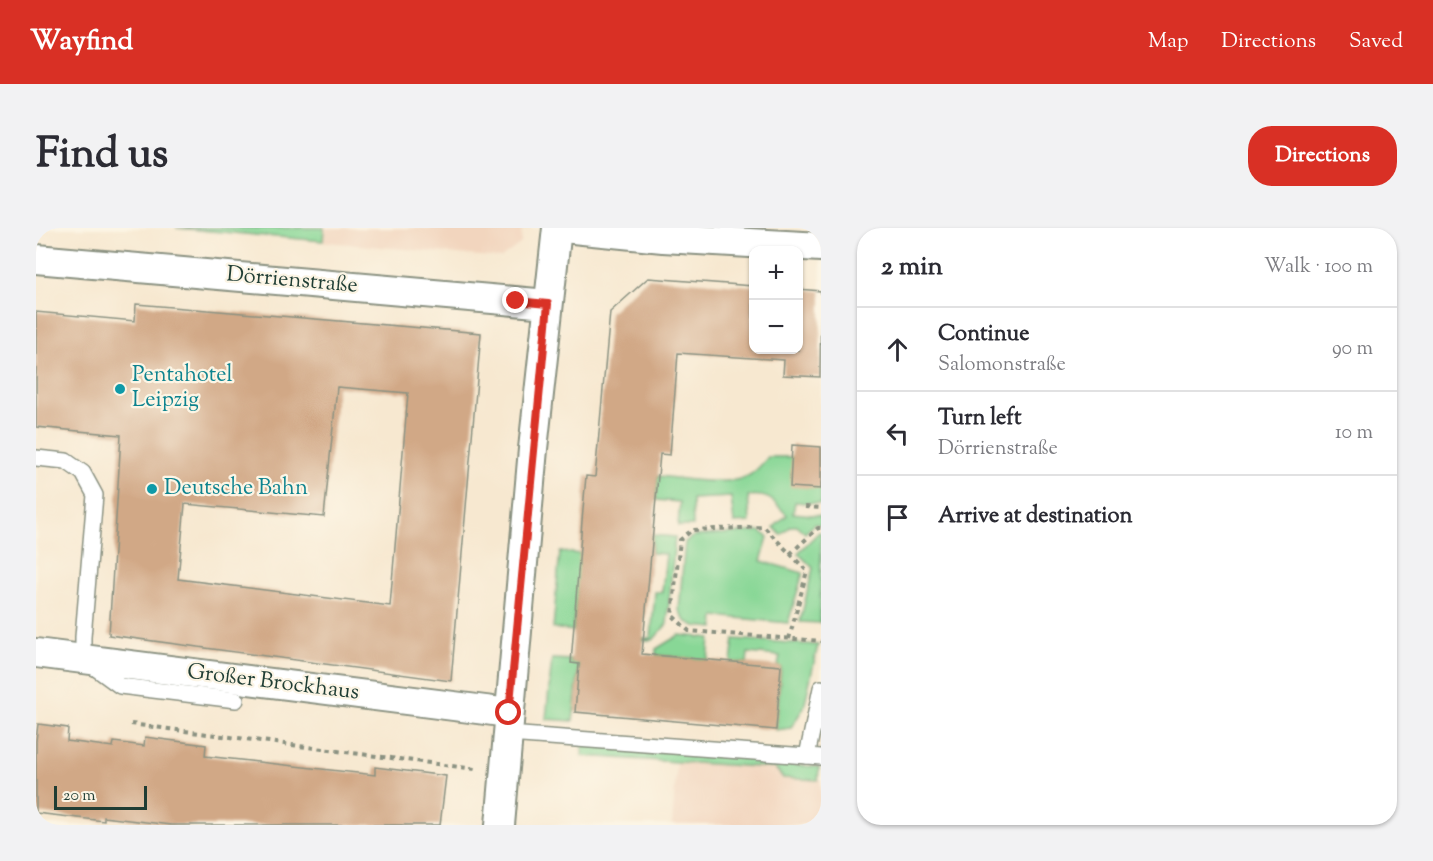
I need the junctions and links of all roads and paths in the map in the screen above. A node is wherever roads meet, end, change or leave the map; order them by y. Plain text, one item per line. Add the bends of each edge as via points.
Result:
1 (557, 228) edge
2 (563, 228) edge
3 (821, 247) edge
4 (36, 259) edge
5 (548, 304) junction
6 (36, 458) edge
7 (805, 507) dead end
8 (821, 508) edge
9 (821, 528) edge
10 (790, 554) junction
11 (789, 639) junction
12 (821, 641) edge
13 (36, 652) edge
14 (83, 659) junction
15 (821, 688) edge
16 (236, 699) dead end
17 (509, 723) junction
18 (131, 724) dead end
19 (814, 756) edge
20 (482, 770) dead end
21 (500, 825) edge

1 - 5 street
2 - 3 street
4 - 5 street, Dörrienstraße
5 - 17 street
6 - 14 lane via 66,461 83,473 95,495
7 - 8 path
9 - 10 path
10 - 11 path via 807,571
10 - 11 path via 764,527 692,530 680,540 672,615 689,630
11 - 12 path
13 - 14 street, Großer Brockhaus
14 - 16 lane via 120,686
14 - 17 street, Großer Brockhaus
15 - 19 lane
17 - 19 lane
17 - 21 street
18 - 20 path

